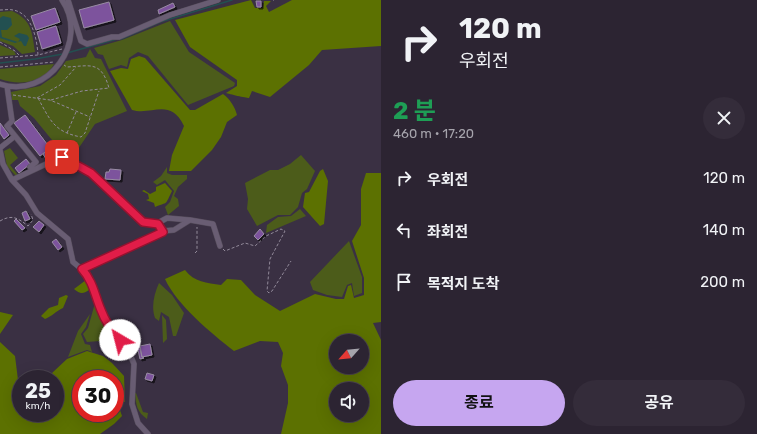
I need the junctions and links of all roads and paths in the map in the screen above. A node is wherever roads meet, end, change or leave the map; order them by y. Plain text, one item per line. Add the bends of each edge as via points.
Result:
1 (62, 0) edge
2 (68, 0) edge
3 (218, 0) edge
4 (0, 10) edge
5 (0, 42) edge
6 (68, 48) junction
7 (38, 55) junction
8 (20, 56) junction
9 (0, 58) edge
10 (62, 62) junction
11 (77, 66) junction
12 (0, 67) edge
13 (0, 84) edge
14 (7, 86) junction
15 (99, 90) junction
16 (8, 94) junction
17 (37, 98) junction
18 (51, 100) junction
19 (76, 112) junction
20 (91, 117) junction
21 (67, 133) junction
22 (15, 136) junction
23 (0, 149) edge
24 (30, 167) dead end
25 (12, 180) junction
26 (32, 205) junction
27 (190, 220) junction
28 (0, 221) edge
29 (197, 221) junction
30 (158, 224) junction
31 (163, 232) junction
32 (220, 246) joint
33 (194, 253) dead end
34 (291, 261) dead end
35 (82, 269) junction
36 (148, 434) edge

1 - 6 street via 69,19 71,39
2 - 3 street via 81,41 88,44 119,37 170,15
4 - 7 path via 14,10 24,14 35,35
5 - 8 path
6 - 7 path
6 - 10 street
7 - 8 path
8 - 9 path
10 - 11 path via 67,67
10 - 12 path
10 - 14 street via 49,76 33,84
11 - 15 path via 94,66 106,78 109,88
11 - 17 path via 60,85
13 - 14 street
14 - 16 street
15 - 18 path via 82,91
15 - 20 path
16 - 17 path
16 - 22 street via 12,121 7,126
17 - 18 path
17 - 21 path via 57,128
18 - 19 path
19 - 20 path
19 - 21 path
20 - 21 path via 81,137
22 - 23 street
22 - 24 street via 36,162
23 - 25 street
25 - 26 street
25 - 30 street via 62,157 91,173 143,222
26 - 28 path via 30,211 33,220 28,226 12,217
26 - 35 street via 37,213 68,239 73,262
27 - 29 street
27 - 30 street via 167,218
27 - 31 street via 174,230
29 - 32 street via 213,224
29 - 33 path via 197,251
30 - 31 street
31 - 35 street
32 - 34 path via 225,251 245,243 255,246 266,236 285,231 270,259 267,291 269,293
35 - 36 street via 92,284 110,328 130,352 134,364 132,404 138,423

